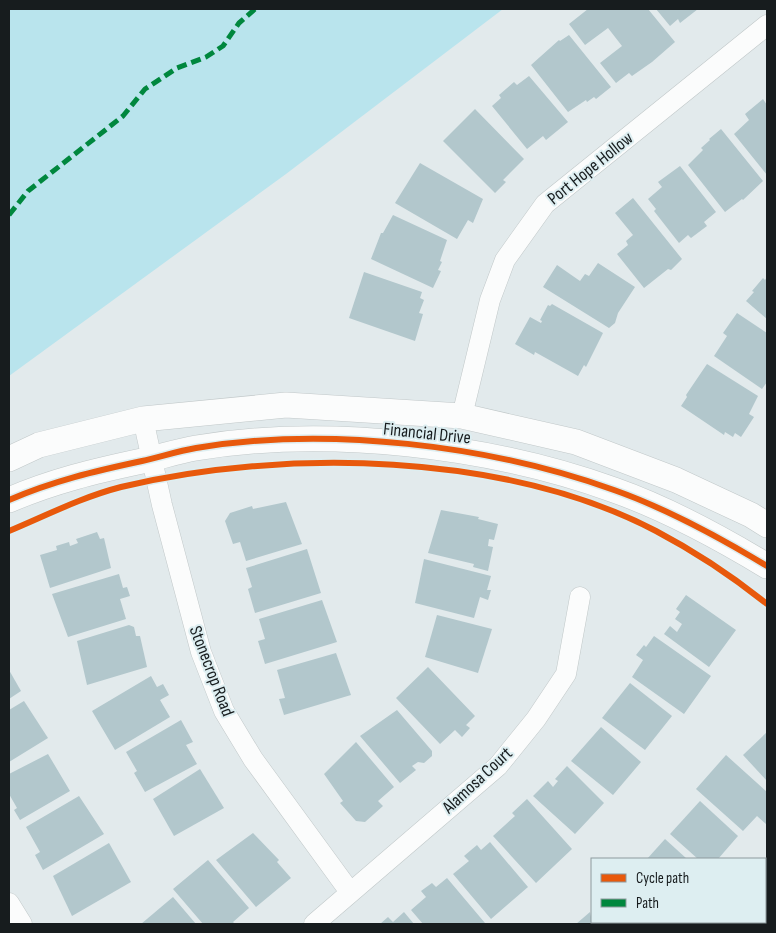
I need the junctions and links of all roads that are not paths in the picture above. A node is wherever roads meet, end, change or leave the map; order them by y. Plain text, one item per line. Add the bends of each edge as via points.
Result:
1 (767, 25) edge
2 (462, 416) junction
3 (142, 419) junction
4 (9, 459) edge
5 (151, 459) junction
6 (9, 500) edge
7 (766, 520) edge
8 (767, 566) edge
9 (580, 597) dead end
10 (350, 892) junction
11 (9, 902) edge
12 (22, 924) edge
13 (314, 924) edge

1 - 2 street, Port Hope Hollow via 545,204 506,260 499,276 490,300
2 - 3 street, Financial Drive via 286,405
2 - 7 street, Financial Drive via 576,442 676,480
3 - 4 street, Financial Drive via 40,444
3 - 5 street, Stonecrop Road
5 - 6 street, Financial Drive via 45,484
5 - 8 street, Financial Drive via 196,448 289,439 384,443 487,455 557,471 616,490 685,520
5 - 10 street, Stonecrop Road via 201,652 224,711 253,759
9 - 10 street, Alamosa Court via 566,674 536,720 498,766
10 - 13 street, Alamosa Court
11 - 12 street

